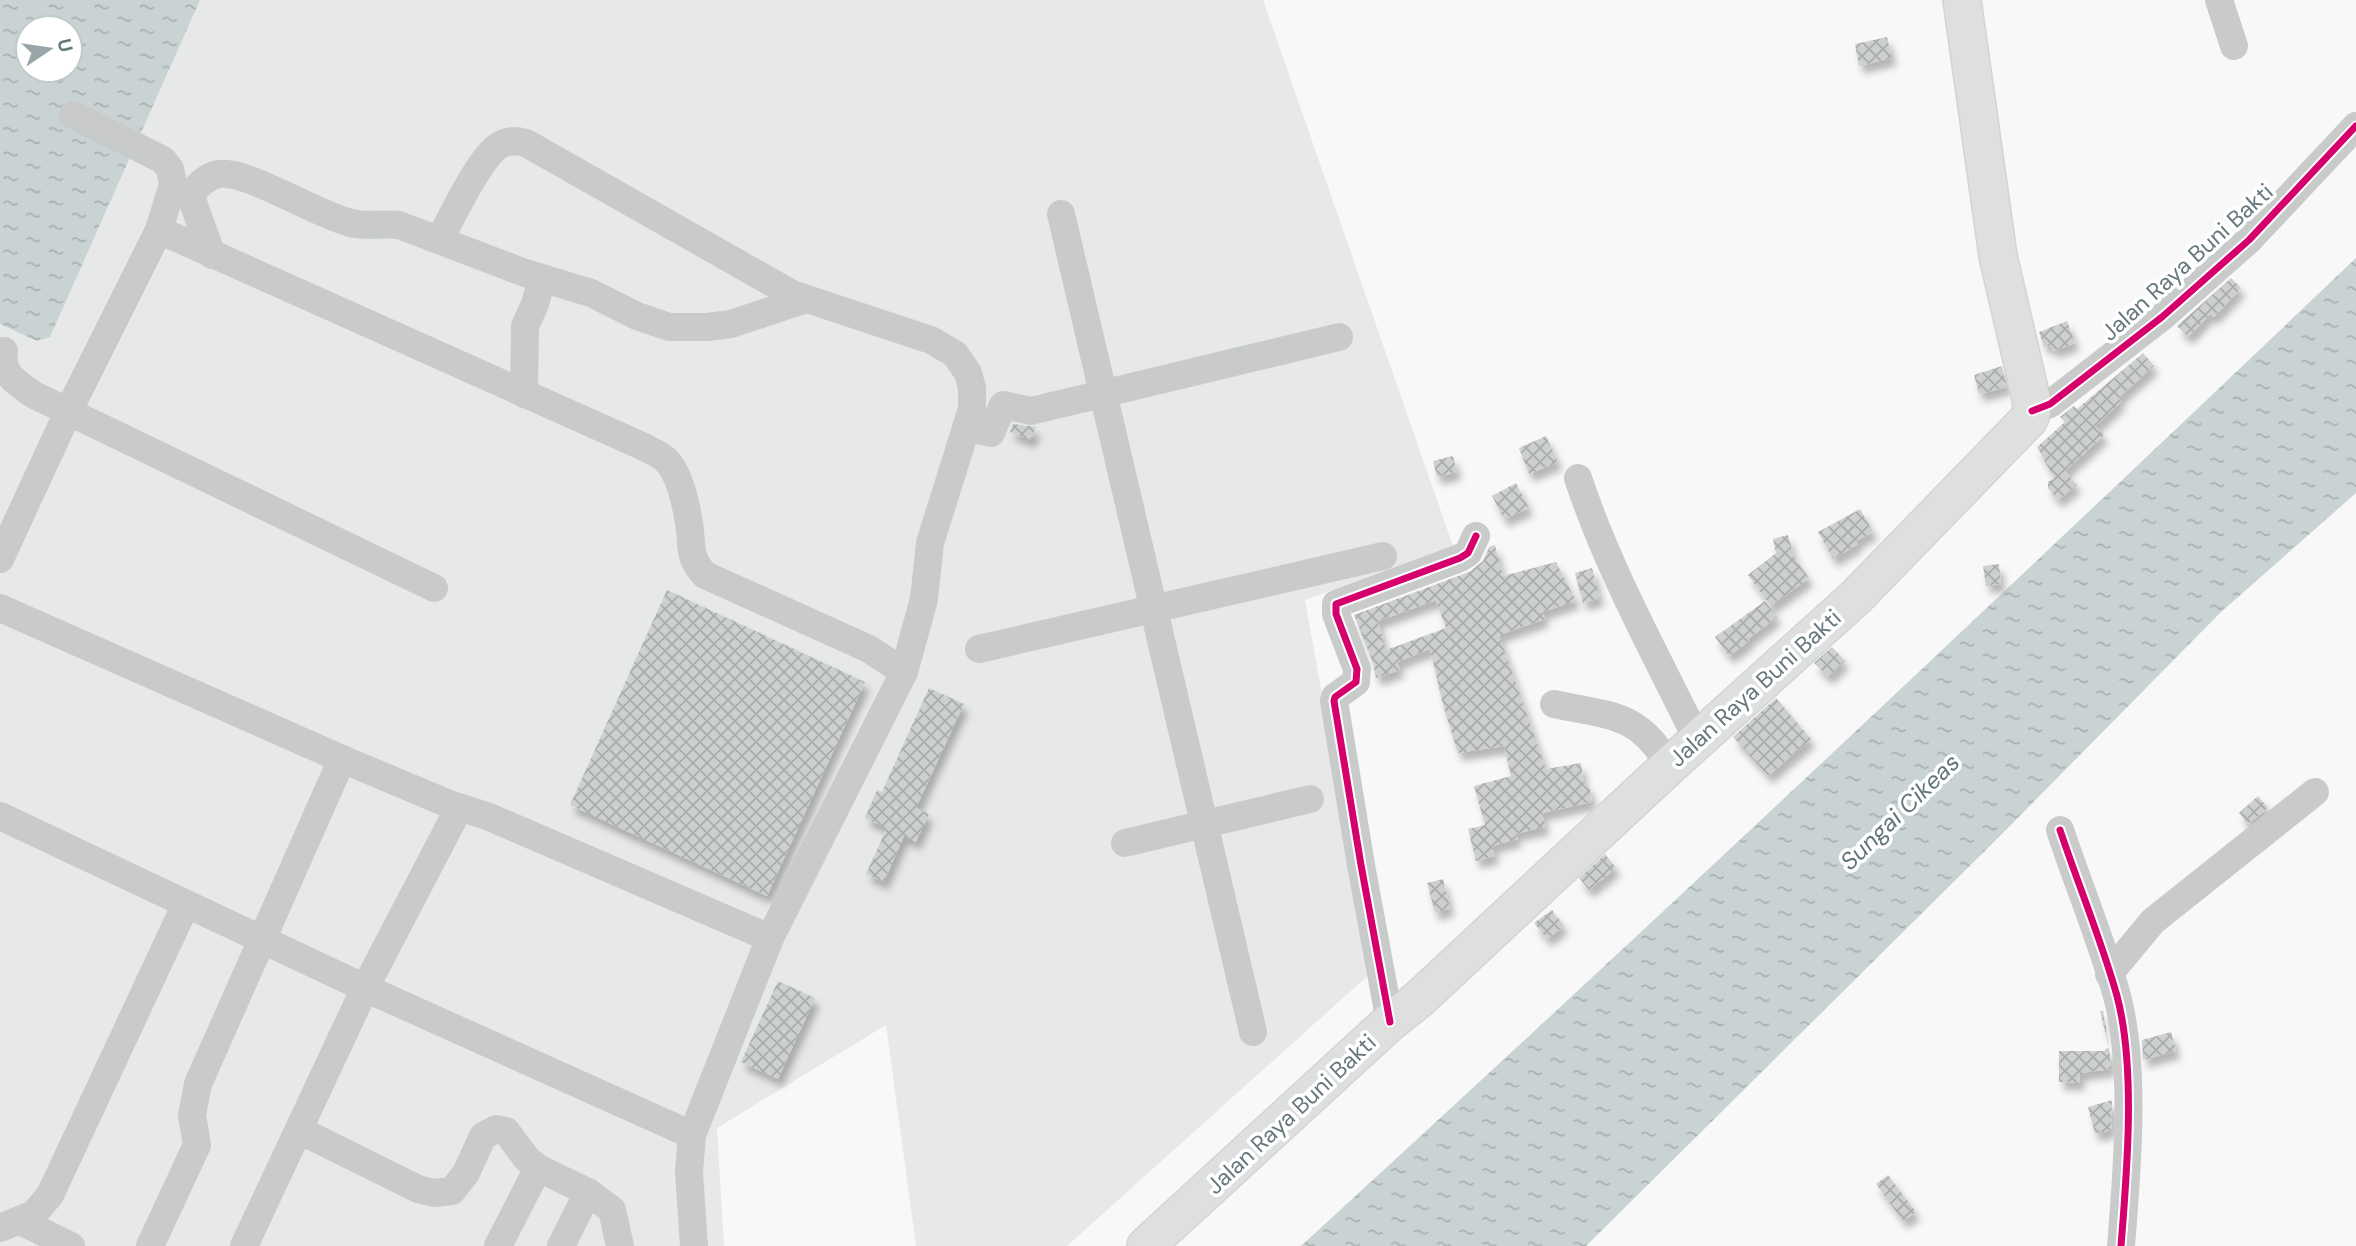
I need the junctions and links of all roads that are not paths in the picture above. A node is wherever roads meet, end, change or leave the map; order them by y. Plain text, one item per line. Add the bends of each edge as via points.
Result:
1 (1962, 0) edge
2 (2219, 0) edge
3 (2234, 46) dead end
4 (73, 115) dead end
5 (2356, 126) edge
6 (1061, 214) dead end
7 (159, 230) junction
8 (439, 239) junction
9 (212, 255) junction
10 (542, 278) junction
11 (806, 299) junction
12 (1339, 337) dead end
13 (4, 351) dead end
14 (524, 394) junction
15 (1104, 394) junction
16 (2032, 411) junction
17 (68, 412) junction
18 (966, 427) junction
19 (1578, 478) dead end
20 (1476, 536) dead end
21 (1383, 556) dead end
22 (0, 559) edge
23 (434, 588) dead end
24 (0, 608) edge
25 (1154, 609) junction
26 (979, 649) dead end
27 (904, 673) junction
28 (1555, 704) dead end
29 (1698, 741) junction
30 (342, 759) junction
31 (1669, 765) junction
32 (2315, 792) dead end
33 (1310, 799) dead end
34 (459, 808) junction
35 (0, 816) edge
36 (1204, 824) junction
37 (2060, 830) dead end
38 (1125, 843) dead end
39 (186, 904) junction
40 (261, 939) junction
41 (770, 939) junction
42 (2109, 974) junction
43 (366, 988) junction
44 (1390, 1022) junction
45 (1253, 1032) dead end
46 (299, 1130) junction
47 (692, 1135) junction
48 (538, 1168) junction
49 (588, 1192) junction
50 (10, 1225) edge
51 (618, 1243) edge
52 (71, 1246) edge
53 (150, 1246) edge
54 (244, 1246) edge
55 (498, 1246) edge
56 (561, 1246) edge
57 (694, 1246) edge
58 (1146, 1246) edge
59 (2121, 1246) edge

1 - 16 main road via 1998,256
2 - 3 street
4 - 7 street via 163,160 170,169 173,184
5 - 16 street, Jalan Raya Buni Bakti via 2249,240 2162,317 2050,404
6 - 15 street
7 - 9 street
7 - 17 street
8 - 9 street via 399,225 353,224 243,177 221,174 206,179 190,194
8 - 10 street
8 - 11 street via 484,162 498,145 514,140
9 - 14 street
10 - 11 street via 591,293 669,327 731,324
10 - 14 street via 525,326
11 - 18 street via 931,340 955,354 972,387
12 - 15 street
13 - 17 street via 2,364 9,374 34,395
14 - 27 street via 666,460 678,481 689,523 690,551 705,575 869,649
15 - 18 street via 1031,411 1003,405 990,433
15 - 25 street
16 - 29 main road, Jalan Raya Buni Bakti via 2023,426 1855,598
17 - 22 street
17 - 23 street
18 - 27 street via 930,543 924,599
19 - 29 street
20 - 44 street via 1468,553 1460,558 1336,604 1357,678 1334,701
21 - 25 street
24 - 30 street
25 - 26 street
25 - 36 street
27 - 41 street
28 - 31 street via 1628,721 1659,748
29 - 31 main road, Jalan Raya Buni Bakti
30 - 34 street
30 - 40 street
31 - 44 main road, Jalan Raya Buni Bakti
32 - 42 street via 2153,921
33 - 36 street
34 - 41 street
34 - 43 street
35 - 39 street
36 - 38 street
36 - 45 street
37 - 42 street
39 - 40 street
39 - 50 street via 50,1195 34,1214
40 - 43 street
40 - 53 street via 198,1084 192,1115 197,1145
41 - 47 street
42 - 59 street via 2124,1035 2127,1084
43 - 46 street
43 - 47 street
44 - 58 main road, Jalan Raya Buni Bakti
46 - 48 street via 434,1193 452,1191 483,1136 496,1129 506,1131
46 - 54 street
47 - 57 street via 689,1172
48 - 49 street
48 - 55 street
49 - 51 street via 611,1210
49 - 56 street
50 - 52 street

